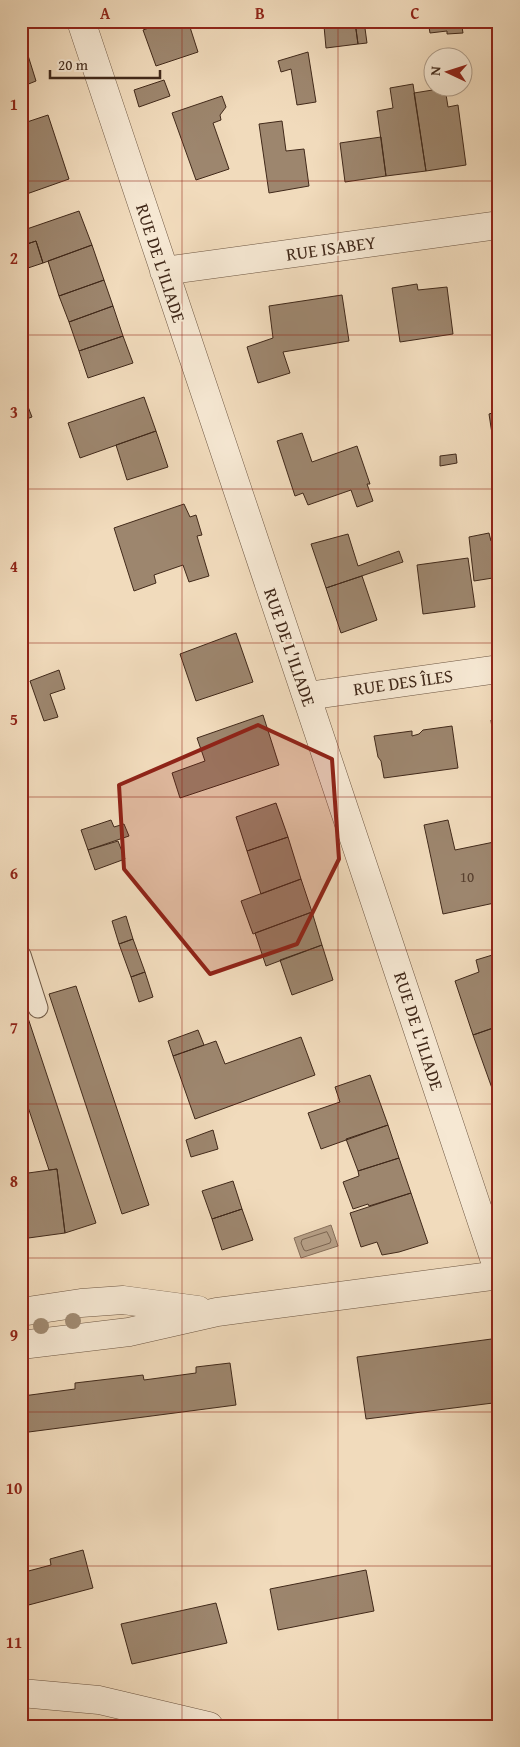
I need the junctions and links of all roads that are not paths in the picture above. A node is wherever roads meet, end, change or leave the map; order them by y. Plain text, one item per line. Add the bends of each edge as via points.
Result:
1 (81, 21) edge
2 (499, 225) edge
3 (164, 271) junction
4 (499, 669) edge
5 (307, 696) junction
6 (21, 955) edge
7 (38, 1008) dead end
8 (499, 1274) edge
9 (21, 1312) edge
10 (217, 1312) junction
11 (21, 1345) edge
12 (21, 1693) edge
13 (209, 1726) edge

1 - 3 street, RUE DE L'ILIADE
2 - 3 street, RUE ISABEY
3 - 5 street, RUE DE L'ILIADE
4 - 5 street, RUE DES ÎLES
5 - 8 street, RUE DE L'ILIADE
6 - 7 lane
8 - 10 street
9 - 10 street via 123,1300
10 - 11 street via 129,1332
12 - 13 street via 99,1700

